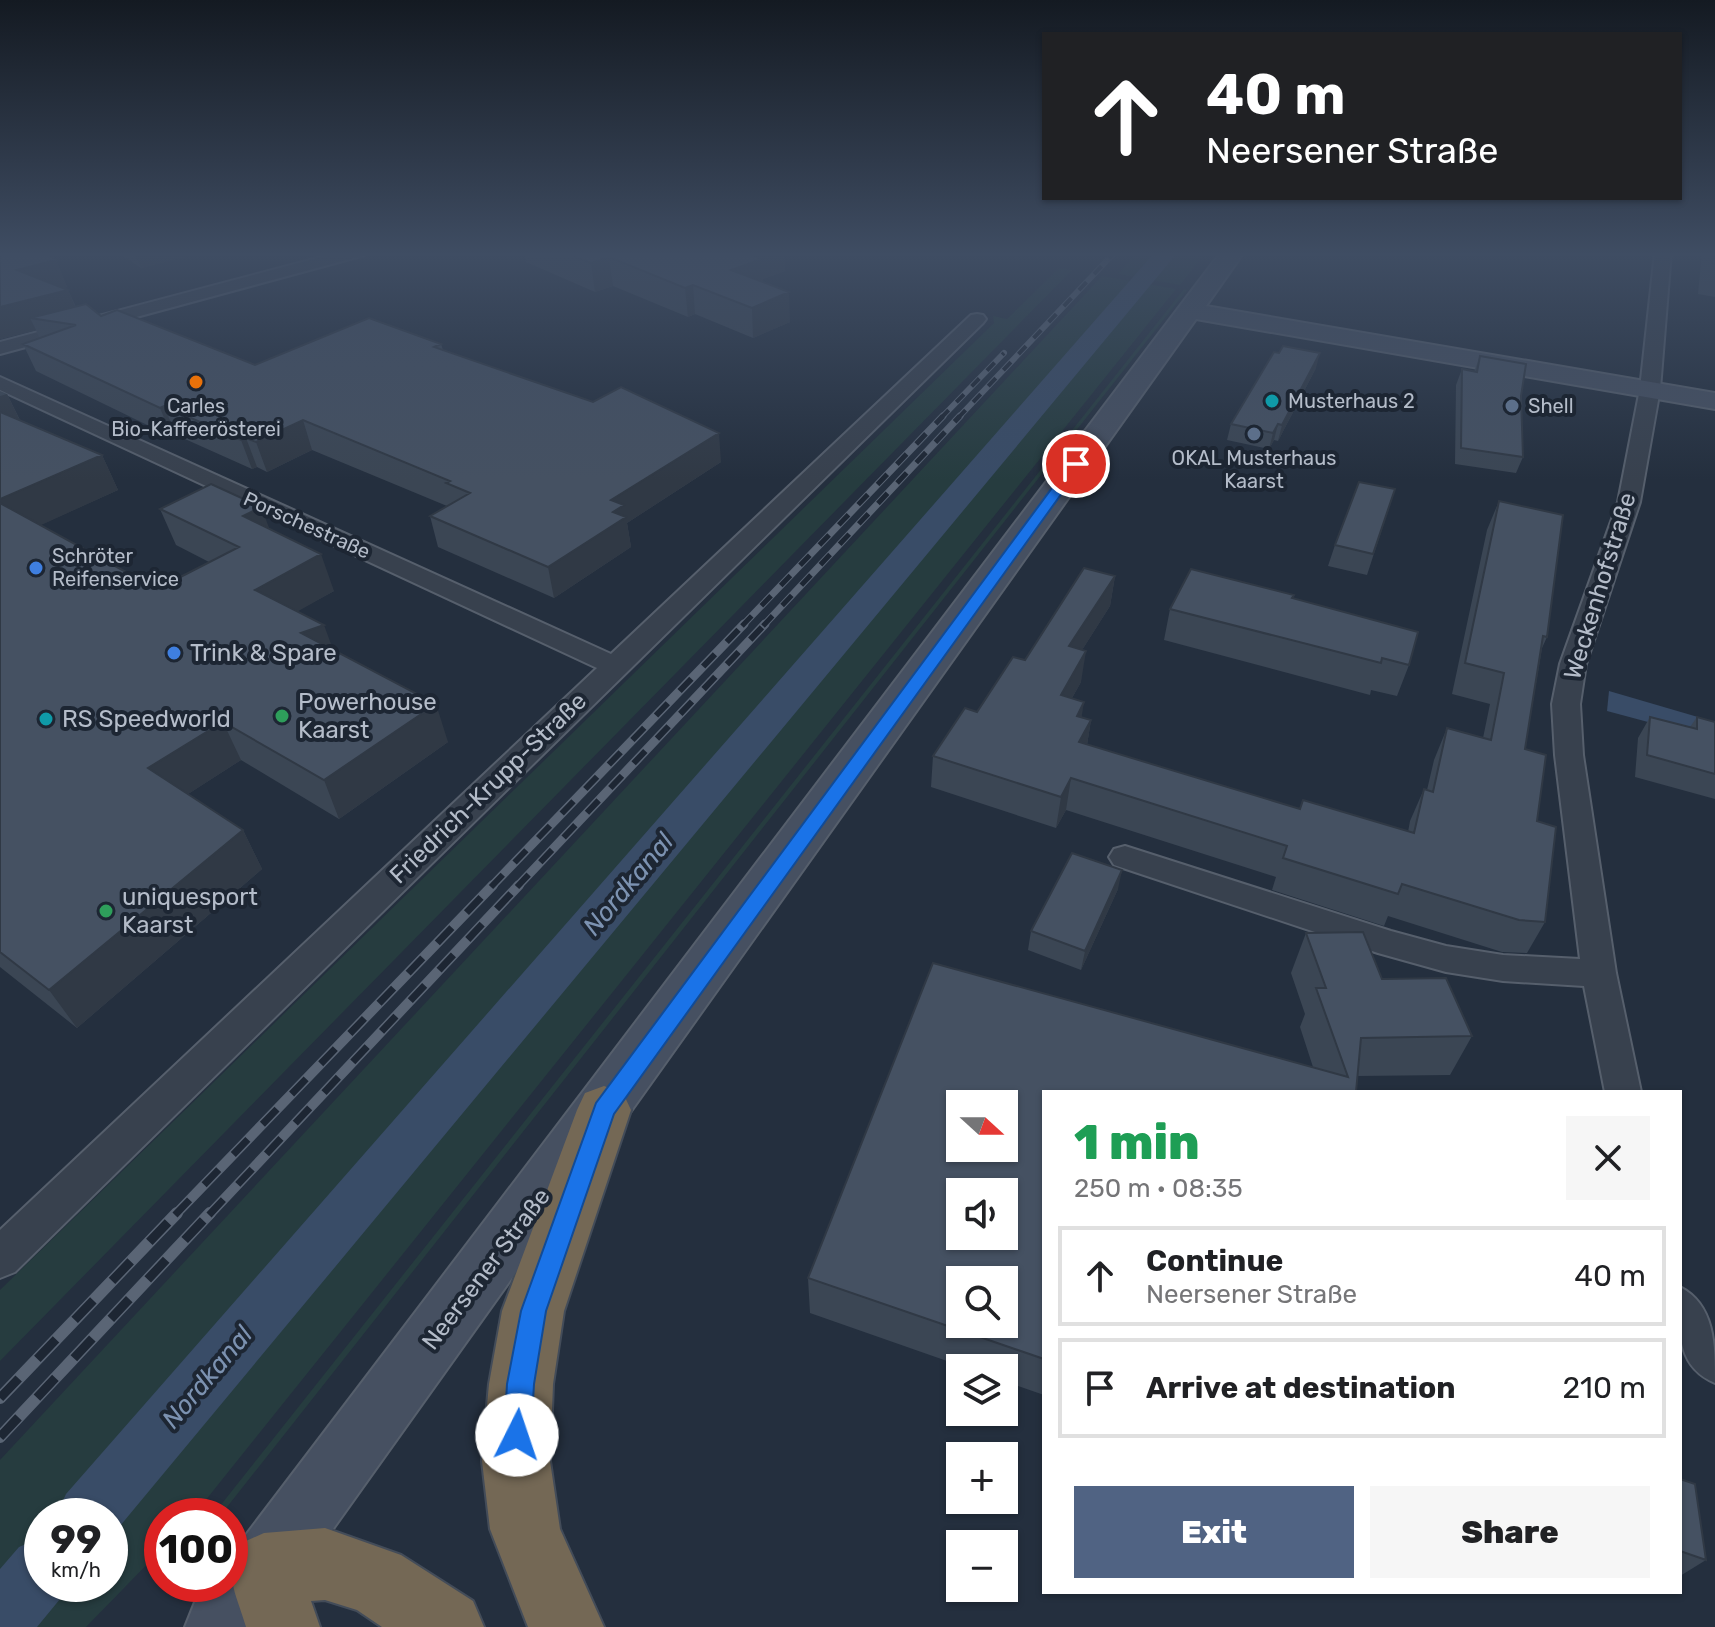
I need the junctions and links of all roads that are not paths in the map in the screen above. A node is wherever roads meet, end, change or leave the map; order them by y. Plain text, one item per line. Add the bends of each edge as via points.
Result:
1 (75, 328) edge
2 (968, 328) edge
3 (1177, 328) edge
4 (1291, 328) edge
5 (1656, 328) edge
6 (1315, 332) junction
7 (0, 348) edge
8 (1152, 362) junction
9 (0, 383) edge
10 (1650, 389) junction
11 (1715, 401) edge
12 (615, 666) junction
13 (1125, 857) dead end
14 (1599, 973) junction
15 (1623, 1090) edge
16 (604, 1110) junction
17 (0, 1258) edge
18 (1682, 1311) edge
19 (1715, 1361) edge
20 (273, 1598) edge
21 (220, 1627) edge
22 (447, 1627) edge
23 (567, 1627) edge

1 - 7 street
2 - 12 street, Friedrich-Krupp-Straße
3 - 8 main road, Neersener Straße
4 - 6 main road
5 - 10 street, Weckenhofstraße
6 - 8 main road via 1221,336
6 - 10 main road
8 - 16 main road, Neersener Straße
9 - 12 street, Porschestraße
10 - 11 main road
10 - 14 street, Weckenhofstraße via 1629,502 1573,664 1566,704
12 - 17 street, Friedrich-Krupp-Straße
13 - 14 street via 1446,959
14 - 15 street, Weckenhofstraße
16 - 20 main road, Neersener Straße
16 - 23 highway via 533,1311 521,1384 516,1461 525,1529
18 - 19 street
20 - 21 main road, Neersener Straße
20 - 22 highway via 325,1564 376,1580

